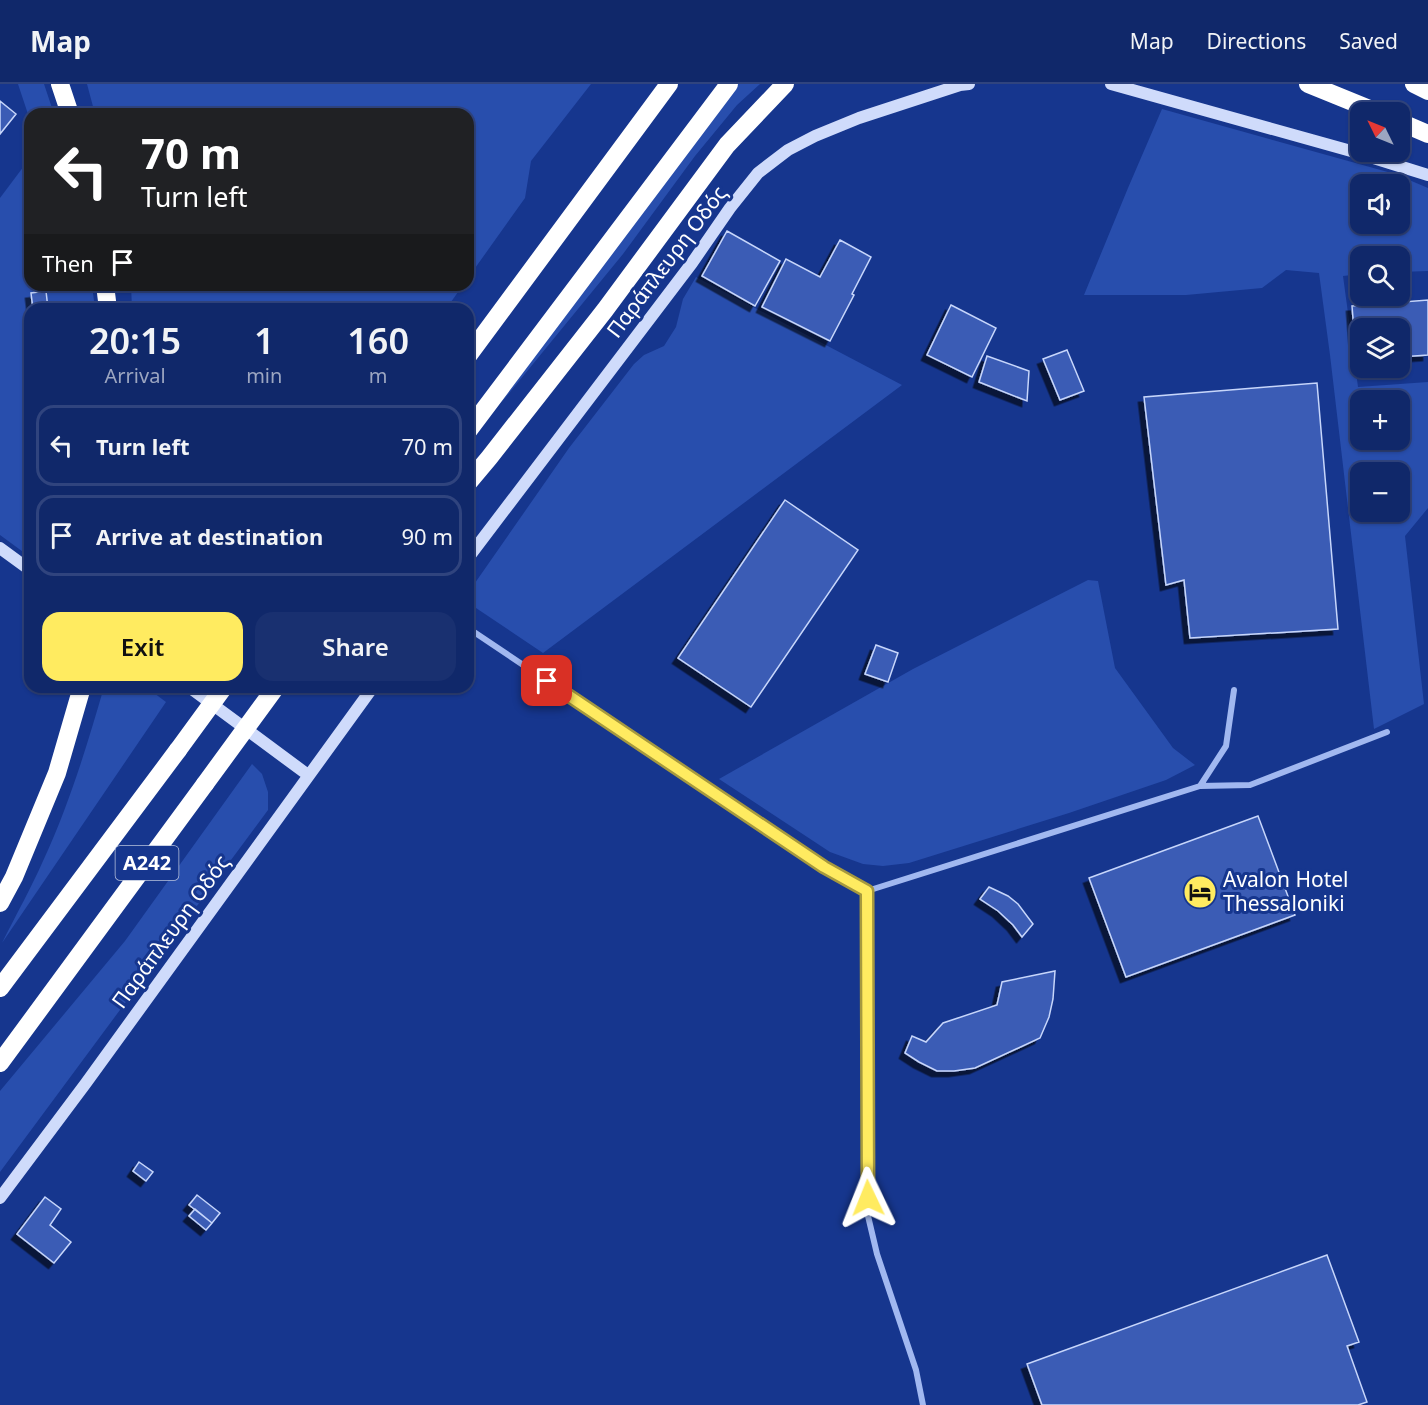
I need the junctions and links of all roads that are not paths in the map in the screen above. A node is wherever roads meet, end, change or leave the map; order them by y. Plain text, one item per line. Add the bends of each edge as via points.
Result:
1 (60, 84) edge
2 (669, 84) edge
3 (729, 84) edge
4 (785, 84) edge
5 (969, 84) edge
6 (1111, 84) edge
7 (1308, 84) edge
8 (1414, 84) edge
9 (1428, 91) edge
10 (1352, 102) edge
11 (68, 108) edge
12 (1410, 126) edge
13 (1428, 134) edge
14 (1428, 175) edge
15 (474, 348) edge
16 (474, 423) edge
17 (474, 476) edge
18 (0, 548) edge
19 (474, 550) edge
20 (24, 566) edge
21 (474, 632) edge
22 (1234, 690) dead end
23 (81, 693) edge
24 (197, 693) edge
25 (220, 693) edge
26 (272, 693) edge
27 (369, 693) edge
28 (1387, 732) dead end
29 (308, 775) junction
30 (1200, 786) junction
31 (867, 891) junction
32 (0, 903) edge
33 (0, 988) edge
34 (0, 1064) edge
35 (0, 1198) edge
36 (923, 1405) edge

1 - 11 highway
2 - 15 highway
3 - 16 highway
4 - 17 highway via 727,145 605,310
5 - 19 street, Παράπλευρη Οδός via 815,136 758,173
6 - 14 street
7 - 10 highway
8 - 9 highway
12 - 13 highway
18 - 20 street
21 - 31 street via 824,867
22 - 30 street via 1226,746
23 - 32 highway via 57,773
24 - 29 street
25 - 33 highway, bridge
26 - 34 highway, Α242, bridge
27 - 29 street, Παράπλευρη Οδός
28 - 30 street via 1250,785
29 - 35 street, Παράπλευρη Οδός
30 - 31 street
31 - 36 street via 868,1216 916,1370

